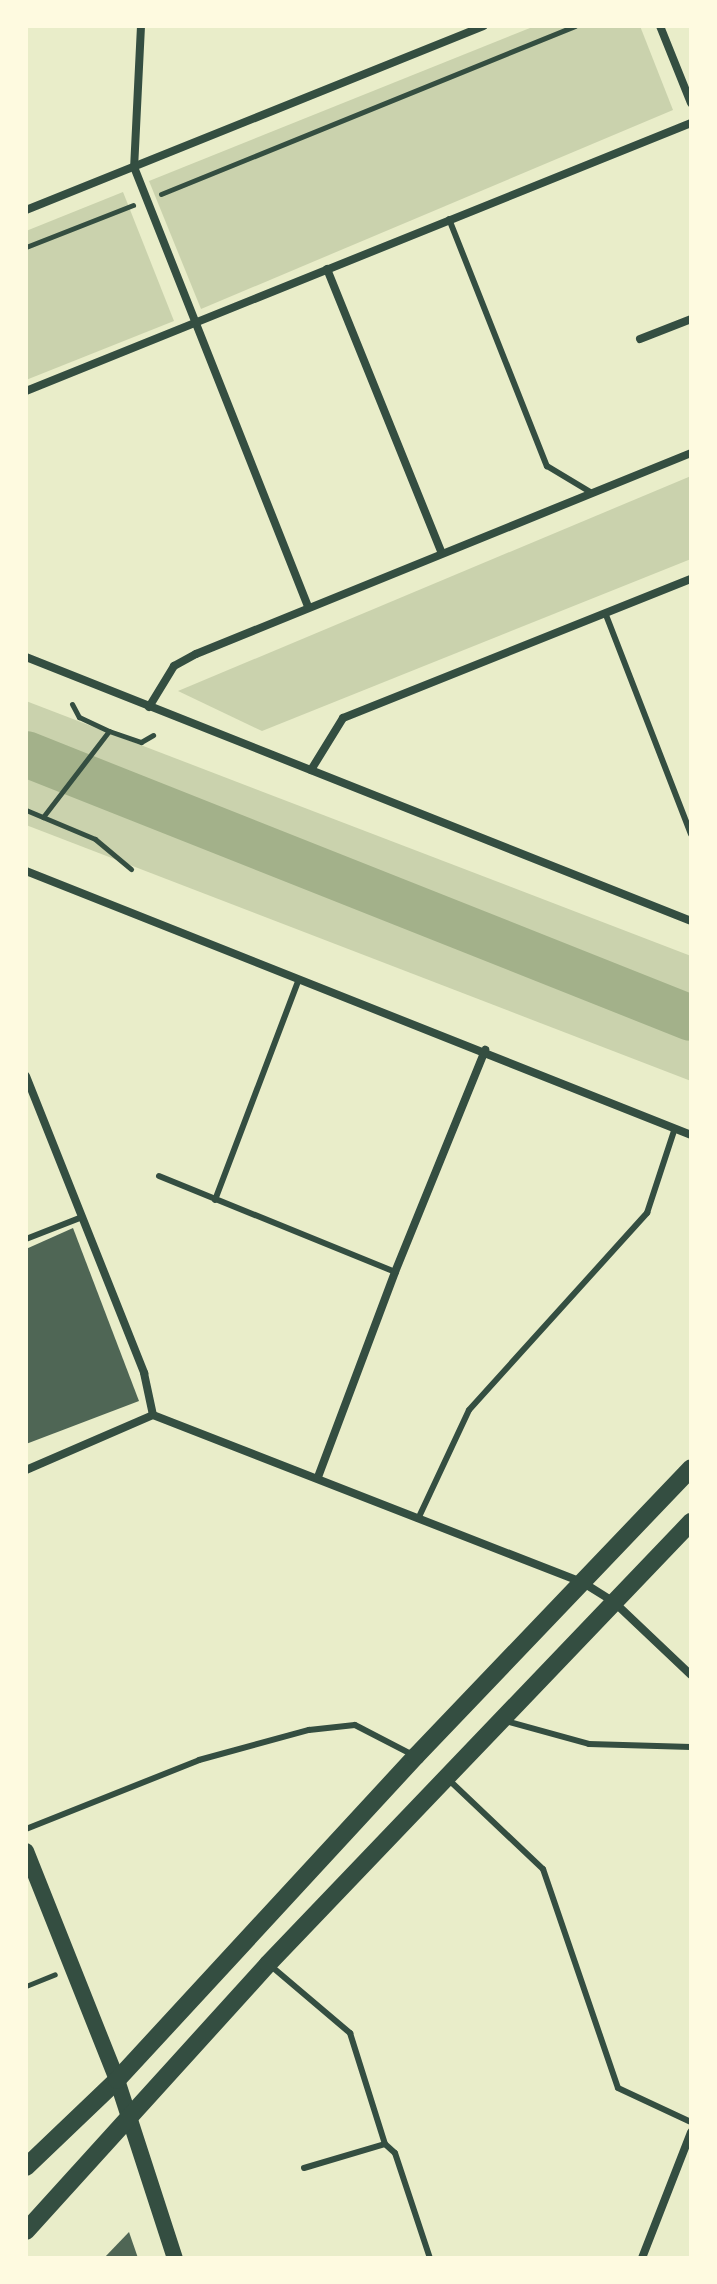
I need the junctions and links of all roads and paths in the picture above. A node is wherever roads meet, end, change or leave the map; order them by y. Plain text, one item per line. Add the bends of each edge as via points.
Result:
1 (141, 26) edge
2 (483, 26) edge
3 (575, 26) edge
4 (660, 26) edge
5 (691, 103) edge
6 (691, 123) edge
7 (134, 167) junction
8 (192, 181) dead end
9 (26, 210) edge
10 (120, 210) dead end
11 (449, 219) junction
12 (26, 247) edge
13 (327, 269) junction
14 (691, 319) edge
15 (195, 323) junction
16 (640, 339) dead end
17 (26, 391) edge
18 (691, 453) edge
19 (592, 493) junction
20 (442, 553) junction
21 (691, 579) edge
22 (308, 607) junction
23 (606, 615) junction
24 (26, 657) edge
25 (72, 704) dead end
26 (149, 707) junction
27 (109, 731) junction
28 (153, 735) dead end
29 (311, 770) junction
30 (26, 810) edge
31 (43, 817) junction
32 (691, 834) edge
33 (131, 869) dead end
34 (26, 871) edge
35 (691, 921) edge
36 (299, 979) junction
37 (485, 1050) junction
38 (26, 1076) edge
39 (675, 1128) junction
40 (691, 1135) edge
41 (159, 1176) dead end
42 (215, 1200) junction
43 (82, 1217) junction
44 (26, 1239) edge
45 (395, 1272) junction
46 (153, 1415) junction
47 (691, 1468) edge
48 (26, 1470) edge
49 (318, 1477) junction
50 (418, 1519) junction
51 (691, 1522) edge
52 (582, 1582) junction
53 (614, 1602) junction
54 (691, 1675) edge
55 (503, 1720) junction
56 (691, 1747) edge
57 (416, 1756) junction
58 (448, 1779) junction
59 (26, 1829) edge
60 (26, 1851) edge
61 (268, 1964) junction
62 (72, 1966) junction
63 (26, 1986) edge
64 (117, 2080) junction
65 (128, 2115) junction
66 (691, 2122) edge
67 (691, 2132) edge
68 (385, 2144) junction
69 (26, 2167) edge
70 (304, 2168) dead end
71 (26, 2231) edge
72 (175, 2258) edge
73 (430, 2258) edge
74 (642, 2258) edge

1 - 7 street
2 - 7 street
3 - 8 path
4 - 5 street
6 - 11 street
7 - 9 street
7 - 15 street
10 - 12 path
11 - 13 street
11 - 19 lane via 547,466
13 - 15 street
13 - 20 street
14 - 16 street
15 - 17 street
15 - 22 street
18 - 19 street
19 - 20 street
20 - 22 street
21 - 23 street
22 - 26 street via 174,666
23 - 29 street via 343,718
23 - 32 lane
24 - 26 street
25 - 27 path via 79,717
26 - 29 street
27 - 28 path via 141,742
27 - 31 path
29 - 35 street
30 - 31 path
31 - 33 path via 95,839
34 - 36 street
36 - 37 street
36 - 42 lane
37 - 39 street
37 - 45 street
38 - 43 street
39 - 40 street
39 - 50 lane via 647,1213 469,1410
41 - 42 lane
42 - 45 lane
43 - 44 lane
43 - 46 street via 144,1373
45 - 49 street
46 - 48 street
46 - 49 street
47 - 52 main road
49 - 50 street
50 - 52 street
51 - 53 main road
52 - 53 street
52 - 57 main road
53 - 54 street
53 - 55 main road
55 - 56 lane via 589,1744
55 - 58 main road
57 - 59 lane via 355,1725 309,1730 199,1760
57 - 64 main road
58 - 61 main road
58 - 66 lane via 543,1869 618,2088
60 - 62 main road
61 - 65 main road
61 - 68 lane via 350,2033
62 - 63 path
62 - 64 main road
64 - 65 main road
64 - 69 main road
65 - 71 main road
65 - 72 main road
67 - 74 street
68 - 70 lane
68 - 73 lane via 395,2153

